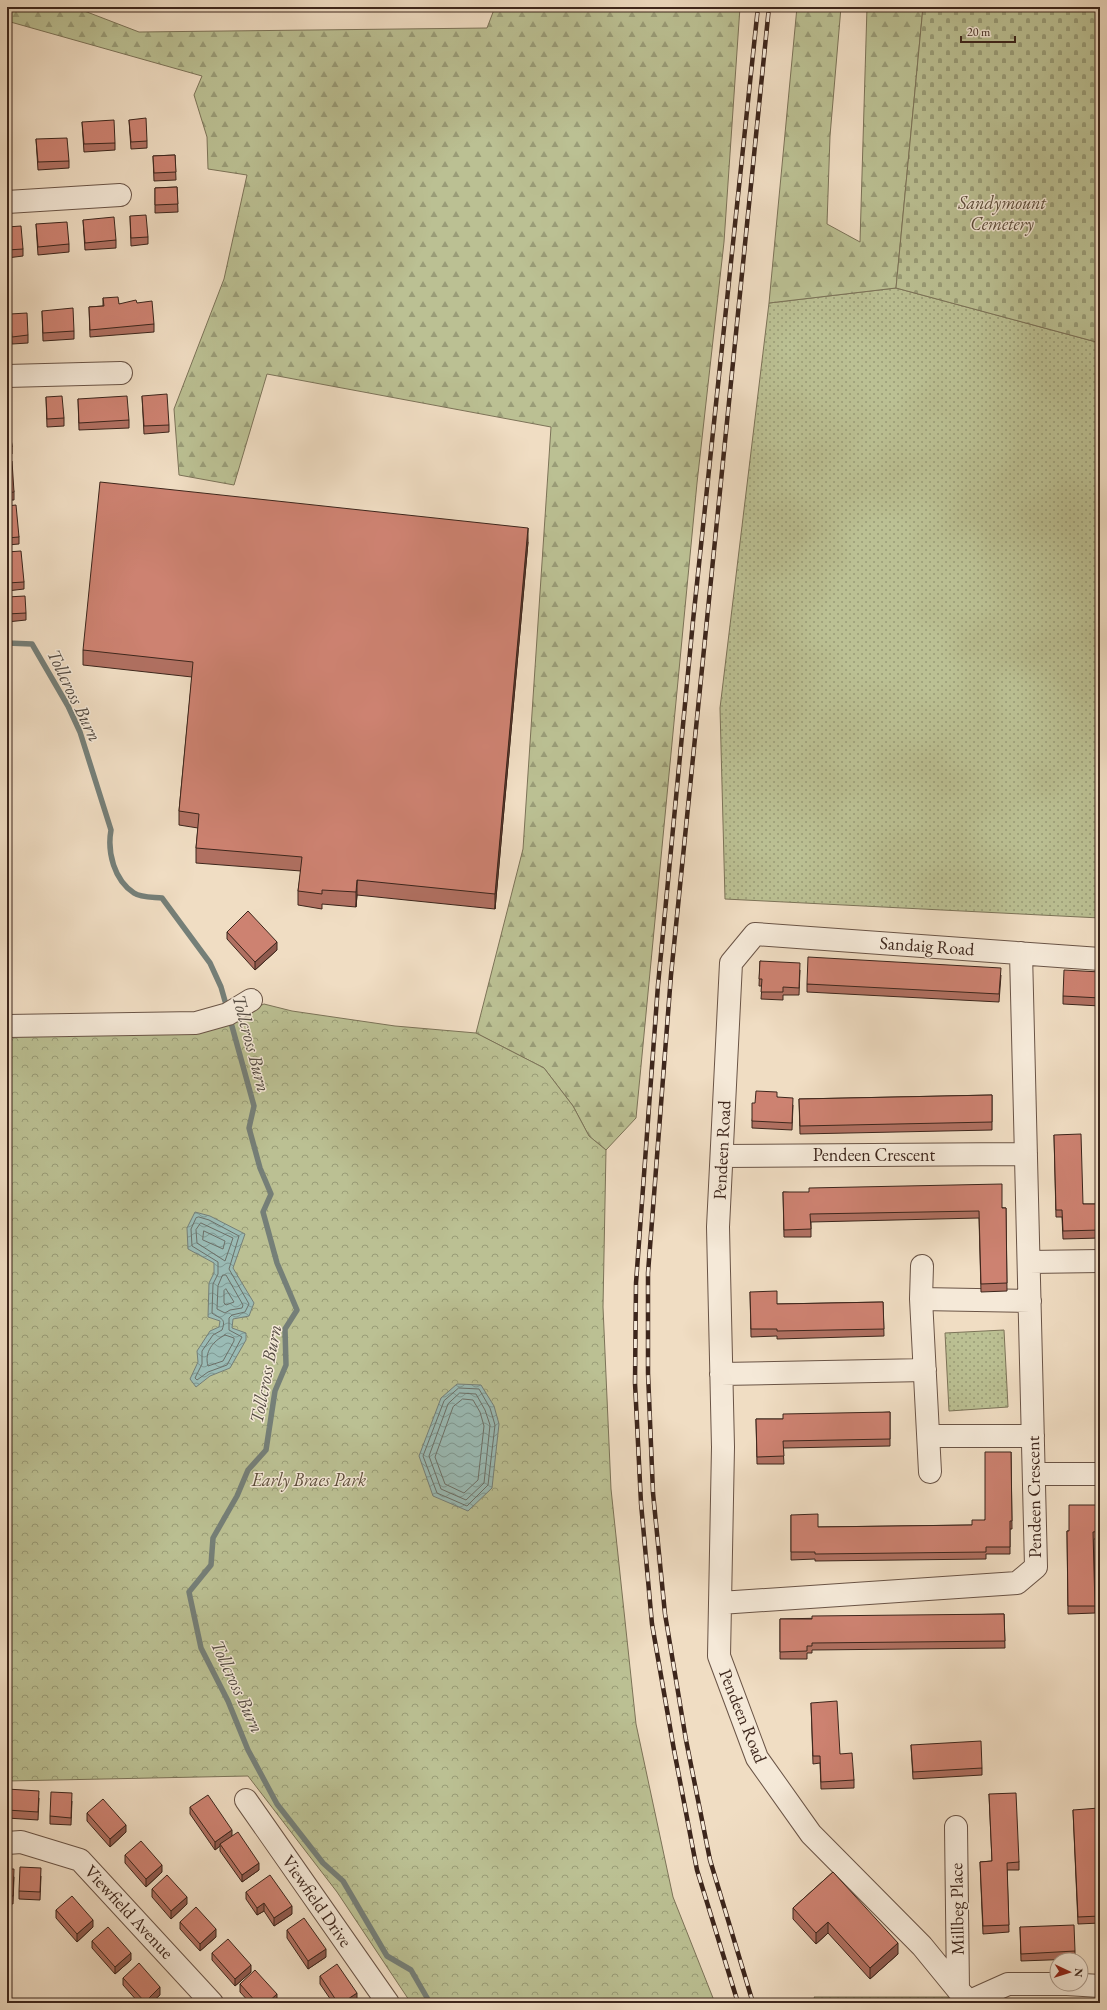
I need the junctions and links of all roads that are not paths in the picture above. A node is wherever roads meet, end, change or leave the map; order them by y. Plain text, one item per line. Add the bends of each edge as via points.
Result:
1 (120, 195) dead end
2 (7, 202) edge
3 (121, 373) dead end
4 (7, 376) edge
5 (755, 934) joint
6 (1022, 954) junction
7 (1100, 959) edge
8 (251, 1000) dead end
9 (7, 1026) edge
10 (1026, 1154) junction
11 (722, 1156) junction
12 (1100, 1261) edge
13 (1029, 1262) junction
14 (922, 1266) dead end
15 (921, 1299) junction
16 (1030, 1301) junction
17 (925, 1370) junction
18 (721, 1374) junction
19 (929, 1436) junction
20 (1033, 1436) junction
21 (930, 1472) dead end
22 (1034, 1474) junction
23 (1100, 1474) edge
24 (720, 1603) junction
25 (246, 1800) dead end
26 (956, 1827) dead end
27 (7, 1843) edge
28 (1100, 1986) edge
29 (966, 1998) edge
30 (212, 2003) edge
31 (388, 2003) edge

1 - 2 street
3 - 4 street
5 - 6 street, Sandaig Road
5 - 11 street, Pendeen Road via 731,963
6 - 7 street, Sandaig Road
6 - 10 street, Pendeen Crescent
8 - 9 street via 228,1014 196,1023
10 - 11 street, Pendeen Crescent
10 - 13 street, Pendeen Crescent
11 - 18 street, Pendeen Road via 718,1227
12 - 13 street
13 - 16 street, Pendeen Crescent
14 - 15 street
15 - 16 street
15 - 17 street
16 - 20 street, Pendeen Crescent
17 - 18 street
17 - 19 street
18 - 24 street, Pendeen Road via 723,1447
19 - 20 street
19 - 21 street
20 - 22 street, Pendeen Crescent
22 - 23 street
22 - 24 street, Pendeen Crescent via 1036,1567 1017,1583
24 - 29 street, Pendeen Road via 719,1656 757,1758 811,1834 922,1946
25 - 31 street, Viewfield Drive
26 - 29 street, Millbeg Place
27 - 30 street, Viewfield Avenue via 21,1842 80,1860
28 - 29 street via 1008,1984

